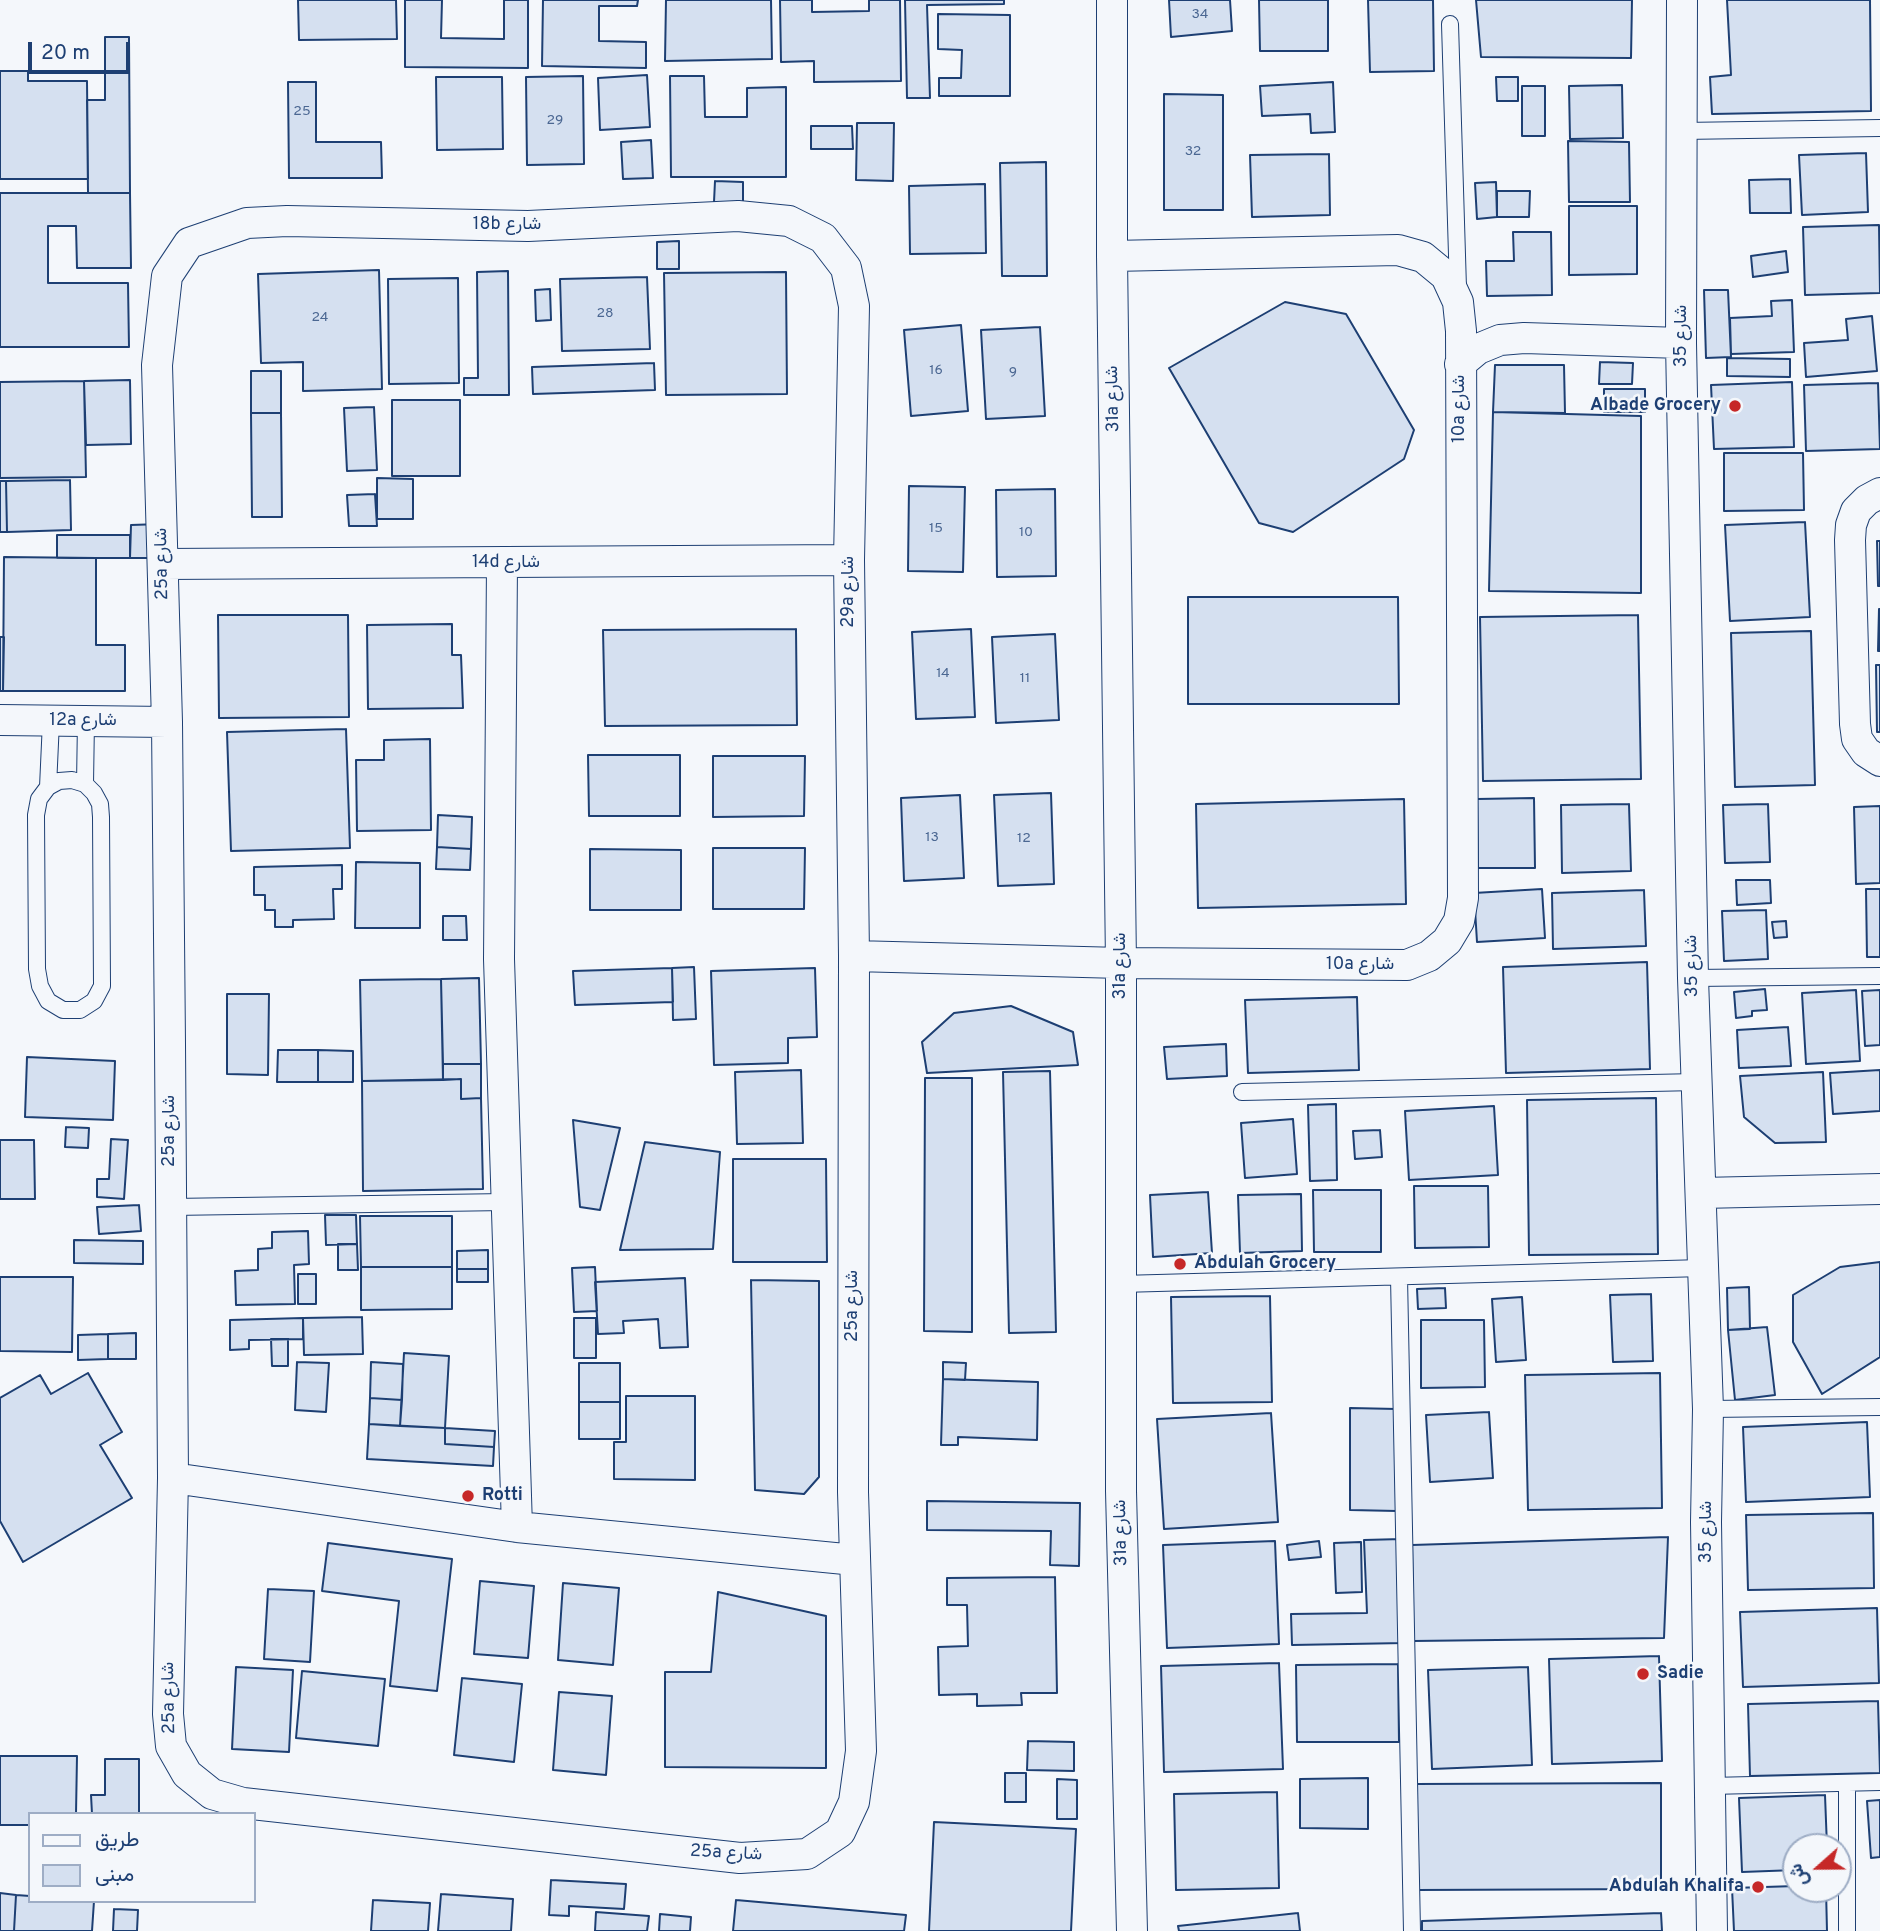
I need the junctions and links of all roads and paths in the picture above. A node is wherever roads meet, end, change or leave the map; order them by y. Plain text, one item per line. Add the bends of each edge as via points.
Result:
1 (1112, 0) edge
2 (1682, 0) edge
3 (1451, 24) dead end
4 (1880, 128) edge
5 (1682, 131) junction
6 (823, 237) joint
7 (189, 243) joint
8 (1112, 256) junction
9 (1458, 302) junction
10 (1681, 344) junction
11 (1460, 364) junction
12 (1880, 493) edge
13 (849, 560) junction
14 (502, 563) junction
15 (164, 564) junction
16 (0, 720) edge
17 (86, 720) junction
18 (51, 721) junction
19 (167, 722) junction
20 (1880, 761) edge
21 (85, 785) junction
22 (48, 787) junction
23 (854, 956) junction
24 (1121, 963) junction
25 (1880, 976) edge
26 (1693, 978) junction
27 (1697, 1082) junction
28 (1241, 1092) dead end
29 (1880, 1189) edge
30 (1701, 1193) junction
31 (506, 1202) junction
32 (171, 1207) junction
33 (1703, 1268) junction
34 (1399, 1277) junction
35 (1121, 1284) junction
36 (1880, 1407) edge
37 (1707, 1409) junction
38 (173, 1478) junction
39 (517, 1527) junction
40 (855, 1560) junction
41 (1880, 1782) edge
42 (1847, 1783) junction
43 (1710, 1786) junction
44 (1132, 1931) edge
45 (1412, 1931) edge
46 (1712, 1931) edge
47 (1847, 1931) edge

1 - 8 street, 31a شارع
2 - 5 street, شارع 35
3 - 9 lane
4 - 5 lane
5 - 10 street, شارع 35
6 - 7 street, 18b شارع via 789,220 738,216 528,226 287,220 247,223
6 - 13 street, 29a شارع via 846,268 854,306
7 - 15 street, 25a شارع via 167,276 158,365
8 - 9 street, 10a شارع via 1398,250 1423,257 1446,276
8 - 24 street, 31a شارع
9 - 11 street, 10a شارع
10 - 11 street, 10a شارع via 1500,340 1478,349
10 - 26 street, شارع 35
11 - 24 street, 10a شارع via 1463,898 1459,921 1447,941 1429,956 1407,965
12 - 20 street via 1856,511 1850,540 1857,739
13 - 14 street, 14d شارع
13 - 23 street, 29a شارع
14 - 15 street, 14d شارع
14 - 31 street via 499,959
15 - 19 street, 25a شارع
16 - 18 street, 12a شارع
17 - 18 street, 12a شارع
17 - 19 street, 12a شارع
17 - 21 lane
18 - 22 lane
19 - 32 street, 25a شارع
21 - 22 lane via 72,780
21 - 22 lane via 100,804 104,969 94,1001 80,1010 63,1010 48,1001 37,969 36,815 38,799
23 - 24 street, 10a شارع
23 - 40 street, 25a شارع
24 - 35 street, 31a شارع
25 - 26 lane
26 - 27 street, شارع 35
27 - 28 lane
27 - 30 street, شارع 35
29 - 30 street
30 - 33 street, شارع 35
31 - 32 lane
31 - 39 street
32 - 38 street, 25a شارع
33 - 34 lane
33 - 37 street, شارع 35
34 - 35 lane
34 - 45 lane
35 - 44 street, 31a شارع via 1121,1491
36 - 37 lane
37 - 43 street, شارع 35
38 - 39 street
38 - 40 street, 25a شارع via 171,1746 187,1774 212,1794 243,1803 740,1858 807,1854 840,1832 854,1802 861,1751
39 - 40 street
41 - 42 lane
42 - 43 lane
42 - 47 lane
43 - 46 street, شارع 35

